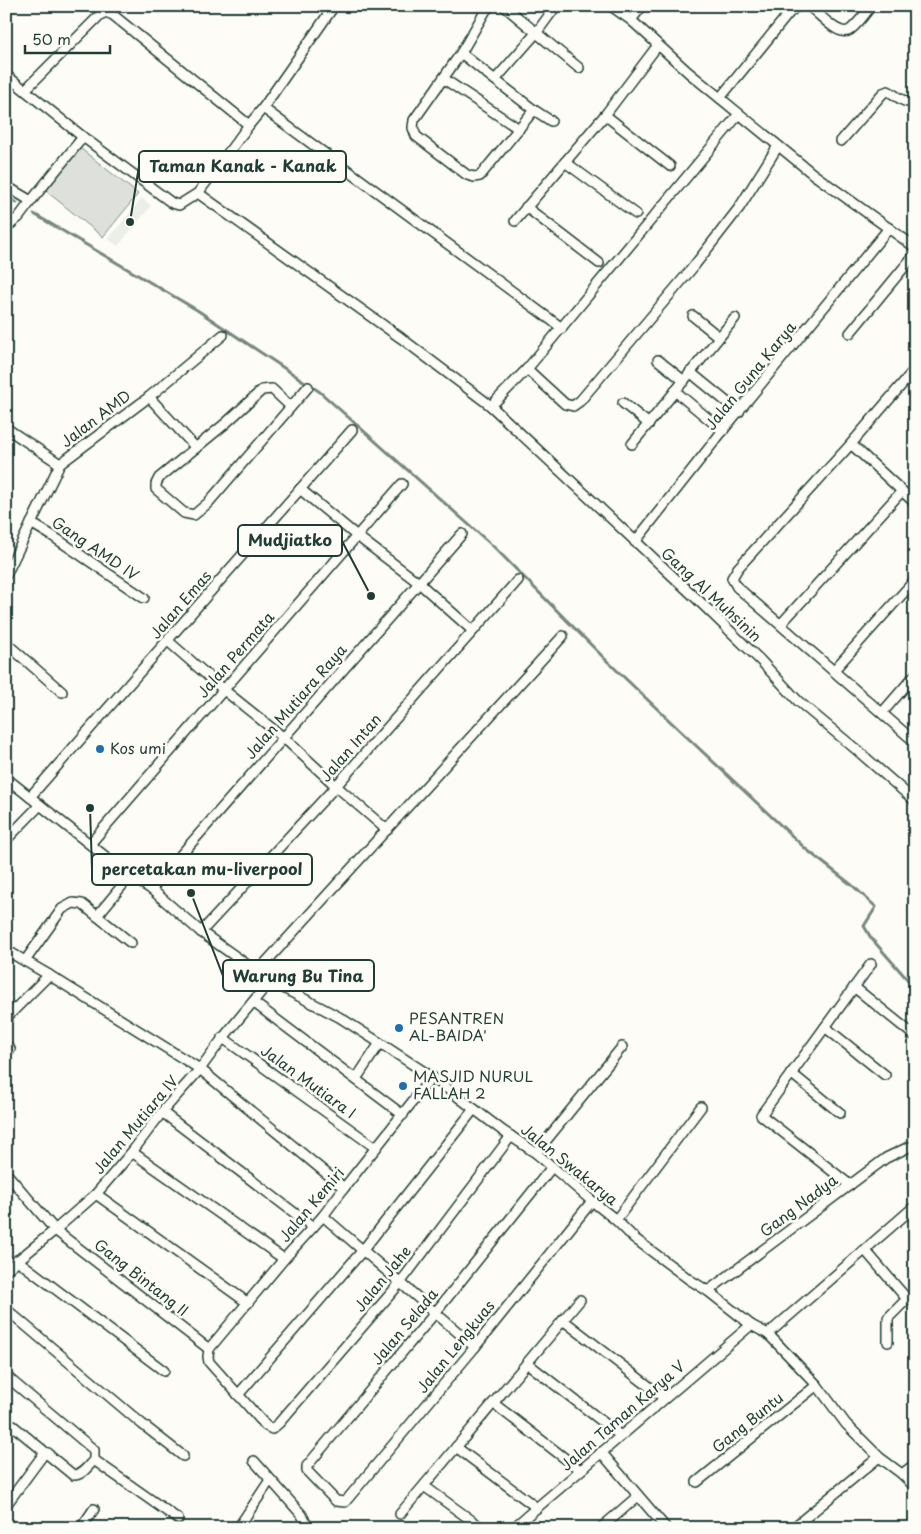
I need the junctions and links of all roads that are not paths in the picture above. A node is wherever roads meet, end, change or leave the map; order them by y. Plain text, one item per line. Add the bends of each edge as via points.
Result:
1 (334, 6) edge
2 (490, 6) edge
3 (504, 6) edge
4 (556, 6) edge
5 (611, 6) edge
6 (642, 6) edge
7 (797, 6) edge
8 (808, 6) edge
9 (871, 6) edge
10 (631, 20) junction
11 (536, 32) junction
12 (658, 45) junction
13 (461, 52) junction
14 (579, 68) dead end
15 (6, 75) edge
16 (444, 78) junction
17 (496, 80) junction
18 (25, 90) junction
19 (720, 98) junction
20 (915, 102) edge
21 (263, 108) junction
22 (534, 110) junction
23 (739, 114) junction
24 (605, 115) junction
25 (551, 121) dead end
26 (249, 125) junction
27 (518, 130) junction
28 (83, 137) junction
29 (841, 141) dead end
30 (778, 146) junction
31 (565, 162) junction
32 (670, 166) dead end
33 (6, 186) edge
34 (198, 194) junction
35 (31, 201) junction
36 (526, 207) junction
37 (636, 214) dead end
38 (515, 221) dead end
39 (6, 228) edge
40 (889, 228) junction
41 (915, 247) edge
42 (915, 254) edge
43 (599, 263) dead end
44 (693, 316) dead end
45 (735, 318) dead end
46 (562, 328) junction
47 (850, 333) dead end
48 (223, 334) dead end
49 (719, 337) junction
50 (658, 360) dead end
51 (527, 369) junction
52 (915, 369) edge
53 (690, 372) junction
54 (684, 381) junction
55 (308, 387) dead end
56 (675, 391) junction
57 (149, 397) junction
58 (623, 403) dead end
59 (290, 406) junction
60 (491, 406) junction
61 (739, 412) junction
62 (648, 424) junction
63 (6, 428) edge
64 (352, 430) dead end
65 (723, 431) junction
66 (632, 444) dead end
67 (851, 444) junction
68 (196, 448) junction
69 (60, 464) junction
70 (402, 484) dead end
71 (300, 489) junction
72 (902, 492) junction
73 (914, 500) edge
74 (31, 523) junction
75 (462, 534) dead end
76 (357, 536) junction
77 (635, 542) junction
78 (6, 575) edge
79 (518, 580) dead end
80 (915, 580) edge
81 (419, 583) junction
82 (144, 598) dead end
83 (781, 624) junction
84 (472, 631) junction
85 (563, 636) dead end
86 (168, 641) junction
87 (6, 643) edge
88 (834, 670) junction
89 (915, 675) edge
90 (224, 690) junction
91 (62, 692) dead end
92 (882, 713) junction
93 (284, 738) junction
94 (915, 742) edge
95 (6, 778) edge
96 (336, 786) junction
97 (30, 797) junction
98 (915, 801) edge
99 (40, 805) junction
100 (387, 830) junction
101 (6, 840) edge
102 (90, 844) junction
103 (130, 876) junction
104 (151, 889) junction
105 (97, 916) junction
106 (201, 932) junction
107 (131, 944) dead end
108 (6, 950) edge
109 (25, 961) junction
110 (871, 964) dead end
111 (257, 972) junction
112 (49, 975) junction
113 (270, 981) junction
114 (854, 987) junction
115 (253, 1002) junction
116 (6, 1018) edge
117 (825, 1027) junction
118 (915, 1036) edge
119 (223, 1038) junction
120 (380, 1043) junction
121 (622, 1047) dead end
122 (200, 1069) junction
123 (792, 1073) junction
124 (885, 1075) dead end
125 (432, 1077) junction
126 (356, 1079) junction
127 (701, 1107) dead end
128 (474, 1109) junction
129 (162, 1112) junction
130 (840, 1113) dead end
131 (403, 1115) junction
132 (511, 1136) junction
133 (909, 1147) dead end
134 (376, 1148) junction
135 (132, 1152) junction
136 (536, 1153) junction
137 (552, 1167) junction
138 (6, 1173) edge
139 (850, 1185) junction
140 (344, 1188) junction
141 (96, 1194) junction
142 (592, 1201) junction
143 (915, 1206) edge
144 (323, 1216) junction
145 (616, 1220) junction
146 (313, 1227) junction
147 (55, 1230) junction
148 (363, 1250) junction
149 (865, 1250) junction
150 (284, 1259) junction
151 (17, 1260) junction
152 (6, 1270) edge
153 (400, 1282) junction
154 (708, 1291) junction
155 (911, 1296) edge
156 (580, 1300) dead end
157 (248, 1303) junction
158 (6, 1309) edge
159 (435, 1313) junction
160 (563, 1320) junction
161 (751, 1325) junction
162 (768, 1334) junction
163 (888, 1342) dead end
164 (474, 1347) junction
165 (209, 1349) junction
166 (527, 1363) junction
167 (164, 1371) dead end
168 (6, 1376) edge
169 (817, 1385) junction
170 (238, 1395) junction
171 (664, 1398) junction
172 (493, 1403) junction
173 (6, 1426) edge
174 (621, 1436) junction
175 (456, 1447) junction
176 (600, 1452) junction
177 (48, 1453) junction
178 (183, 1456) dead end
179 (879, 1457) junction
180 (94, 1460) junction
181 (254, 1461) dead end
182 (915, 1464) edge
183 (580, 1470) junction
184 (902, 1474) junction
185 (270, 1480) junction
186 (697, 1482) dead end
187 (424, 1486) junction
188 (915, 1487) edge
189 (638, 1496) junction
190 (336, 1501) joint
191 (6, 1505) edge
192 (537, 1508) junction
193 (94, 1509) dead end
194 (400, 1514) dead end
195 (178, 1519) dead end
196 (81, 1528) edge
197 (238, 1528) edge
198 (308, 1528) edge
199 (482, 1528) edge
200 (513, 1528) edge
201 (600, 1528) edge
202 (666, 1528) edge
203 (793, 1528) edge

1 - 21 street
2 - 13 street
3 - 11 street
4 - 11 street
5 - 10 street
6 - 10 street
7 - 19 street
8 - 9 street via 839,31 846,32
10 - 12 street
11 - 14 street
11 - 17 street
12 - 19 street
12 - 24 street
13 - 16 street
13 - 17 street
15 - 18 street
16 - 27 street
16 - 27 street via 414,120 413,128 416,136 467,175 480,176
17 - 22 street
18 - 26 street via 106,12 113,14
18 - 28 street
19 - 23 street
20 - 29 street via 906,102 888,90 882,93
21 - 26 street
21 - 46 street
22 - 25 street
22 - 27 street
23 - 30 street
23 - 46 street
24 - 31 street
24 - 32 street
26 - 34 street
28 - 34 street via 172,203 179,204
28 - 35 street
30 - 40 street
30 - 51 street via 734,215 580,401 573,406 565,404
31 - 36 street
31 - 37 street
33 - 35 street
34 - 60 street, Gang Al Muhsinin
35 - 39 street via 19,218
36 - 38 street
36 - 43 street
40 - 41 street
40 - 61 street, Jalan Guna Karya
42 - 47 street
44 - 49 street
45 - 49 street
46 - 51 street
48 - 57 street, Jalan AMD
49 - 53 street
50 - 54 street
51 - 60 street
52 - 67 street
53 - 54 street
53 - 61 street
54 - 56 street
55 - 59 street
56 - 62 street
56 - 65 street
57 - 68 street
57 - 69 street, Jalan AMD
58 - 62 street
59 - 68 street via 272,389 262,390
59 - 68 street via 208,503 194,515 184,513 163,496 156,489 156,484
60 - 77 street, Gang Al Muhsinin
61 - 65 street, Jalan Guna Karya
62 - 66 street
63 - 69 street, Jalan AMD
64 - 71 street, Jalan Emas
65 - 77 street, Jalan Guna Karya
67 - 72 street
67 - 83 street via 732,578 737,587
69 - 74 street, Jalan AMD
70 - 76 street, Jalan Permata
71 - 76 street
71 - 86 street, Jalan Emas
72 - 73 street
72 - 83 street
74 - 78 street, Jalan AMD
74 - 82 street, Gang AMD IV
75 - 81 street, Jalan Mutiara Raya
76 - 81 street
76 - 90 street, Jalan Permata
77 - 98 street, Gang Al Muhsinin via 754,654 798,702
79 - 84 street, Jalan Intan
80 - 88 street
81 - 84 street
81 - 93 street, Jalan Mutiara Raya
83 - 88 street
84 - 96 street, Jalan Intan
85 - 100 street
86 - 90 street
86 - 97 street, Jalan Emas
87 - 91 street
88 - 92 street
89 - 92 street
90 - 93 street
90 - 102 street, Jalan Permata
92 - 94 street
93 - 96 street
93 - 104 street, Jalan Mutiara Raya
95 - 97 street, Jalan Swakarya
96 - 100 street
96 - 106 street, Jalan Intan
97 - 99 street, Jalan Swakarya
99 - 101 street
99 - 102 street, Jalan Swakarya
100 - 111 street
102 - 103 street, Jalan Swakarya
103 - 104 street, Jalan Swakarya
103 - 105 street
104 - 106 street, Jalan Swakarya
105 - 107 street
105 - 109 street via 82,904 73,903 62,909
106 - 111 street, Jalan Swakarya
108 - 109 street
109 - 112 street
110 - 114 street
111 - 113 street, Jalan Swakarya
112 - 116 street
112 - 122 street
113 - 115 street, Jalan Mutiara IV
113 - 120 street, Jalan Swakarya via 339,1017
114 - 117 street
114 - 118 street
115 - 119 street, Jalan Mutiara IV
115 - 126 street
117 - 123 street
117 - 124 street
119 - 122 street, Jalan Mutiara IV
119 - 134 street, Jalan Mutiara I
120 - 125 street, Jalan Swakarya
120 - 126 street
121 - 136 street
122 - 129 street, Jalan Mutiara IV
122 - 140 street
123 - 130 street
123 - 139 street via 761,1115
125 - 128 street, Jalan Swakarya
125 - 131 street, Jalan Kemiri
126 - 131 street
127 - 145 street
128 - 132 street, Jalan Swakarya
128 - 148 street
129 - 135 street, Jalan Mutiara IV
129 - 146 street
131 - 134 street, Jalan Kemiri
132 - 136 street, Jalan Swakarya
132 - 153 street, Jalan Jahe
133 - 139 street, Gang Nadya via 886,1158
134 - 140 street, Jalan Kemiri
135 - 141 street, Jalan Mutiara IV
135 - 150 street
136 - 137 street, Jalan Swakarya
137 - 142 street, Jalan Swakarya
137 - 159 street, Jalan Selada
138 - 147 street, Gang Bintang II
139 - 154 street, Gang Nadya
140 - 144 street, Jalan Kemiri
141 - 147 street, Jalan Mutiara IV
141 - 157 street
142 - 145 street, Jalan Swakarya
142 - 164 street, Jalan Lengkuas
143 - 149 street
144 - 146 street, Jalan Kemiri
144 - 148 street
145 - 154 street, Jalan Swakarya via 634,1238
146 - 150 street, Jalan Kemiri
147 - 151 street, Jalan Mutiara IV
147 - 165 street, Gang Bintang II
148 - 153 street
148 - 170 street
149 - 155 street
149 - 162 street
150 - 157 street, Jalan Kemiri
151 - 152 street, Jalan Mutiara IV
151 - 167 street
153 - 159 street
153 - 170 street, Jalan Jahe via 272,1429
154 - 161 street, Jalan Swakarya
155 - 163 street via 888,1318
156 - 160 street
157 - 165 street, Jalan Kemiri
158 - 178 street
159 - 164 street
159 - 190 street, Jalan Selada via 307,1466 307,1471
160 - 166 street
160 - 171 street
161 - 162 street, Jalan Swakarya
161 - 171 street, Jalan Taman Karya V
162 - 169 street, Jalan Swakarya
164 - 190 street, Jalan Lengkuas via 345,1502
165 - 170 street via 209,1362
166 - 172 street
166 - 174 street
168 - 180 street via 94,1450
169 - 179 street, Jalan Swakarya via 846,1424
169 - 186 street, Gang Buntu
171 - 174 street, Jalan Taman Karya V
172 - 175 street
172 - 183 street
173 - 177 street via 9,1423
174 - 176 street, Jalan Taman Karya V
175 - 187 street
175 - 192 street
176 - 183 street, Jalan Taman Karya V
176 - 189 street
177 - 180 street via 73,1475 82,1473
177 - 191 street via 43,1455
179 - 184 street, Jalan Swakarya
179 - 203 street
180 - 195 street
181 - 185 street
182 - 184 street
183 - 192 street, Jalan Taman Karya V
184 - 188 street, Jalan Swakarya
185 - 197 street
185 - 198 street via 302,1515
187 - 194 street
187 - 199 street
189 - 201 street
189 - 202 street
192 - 200 street, Jalan Taman Karya V
193 - 196 street

